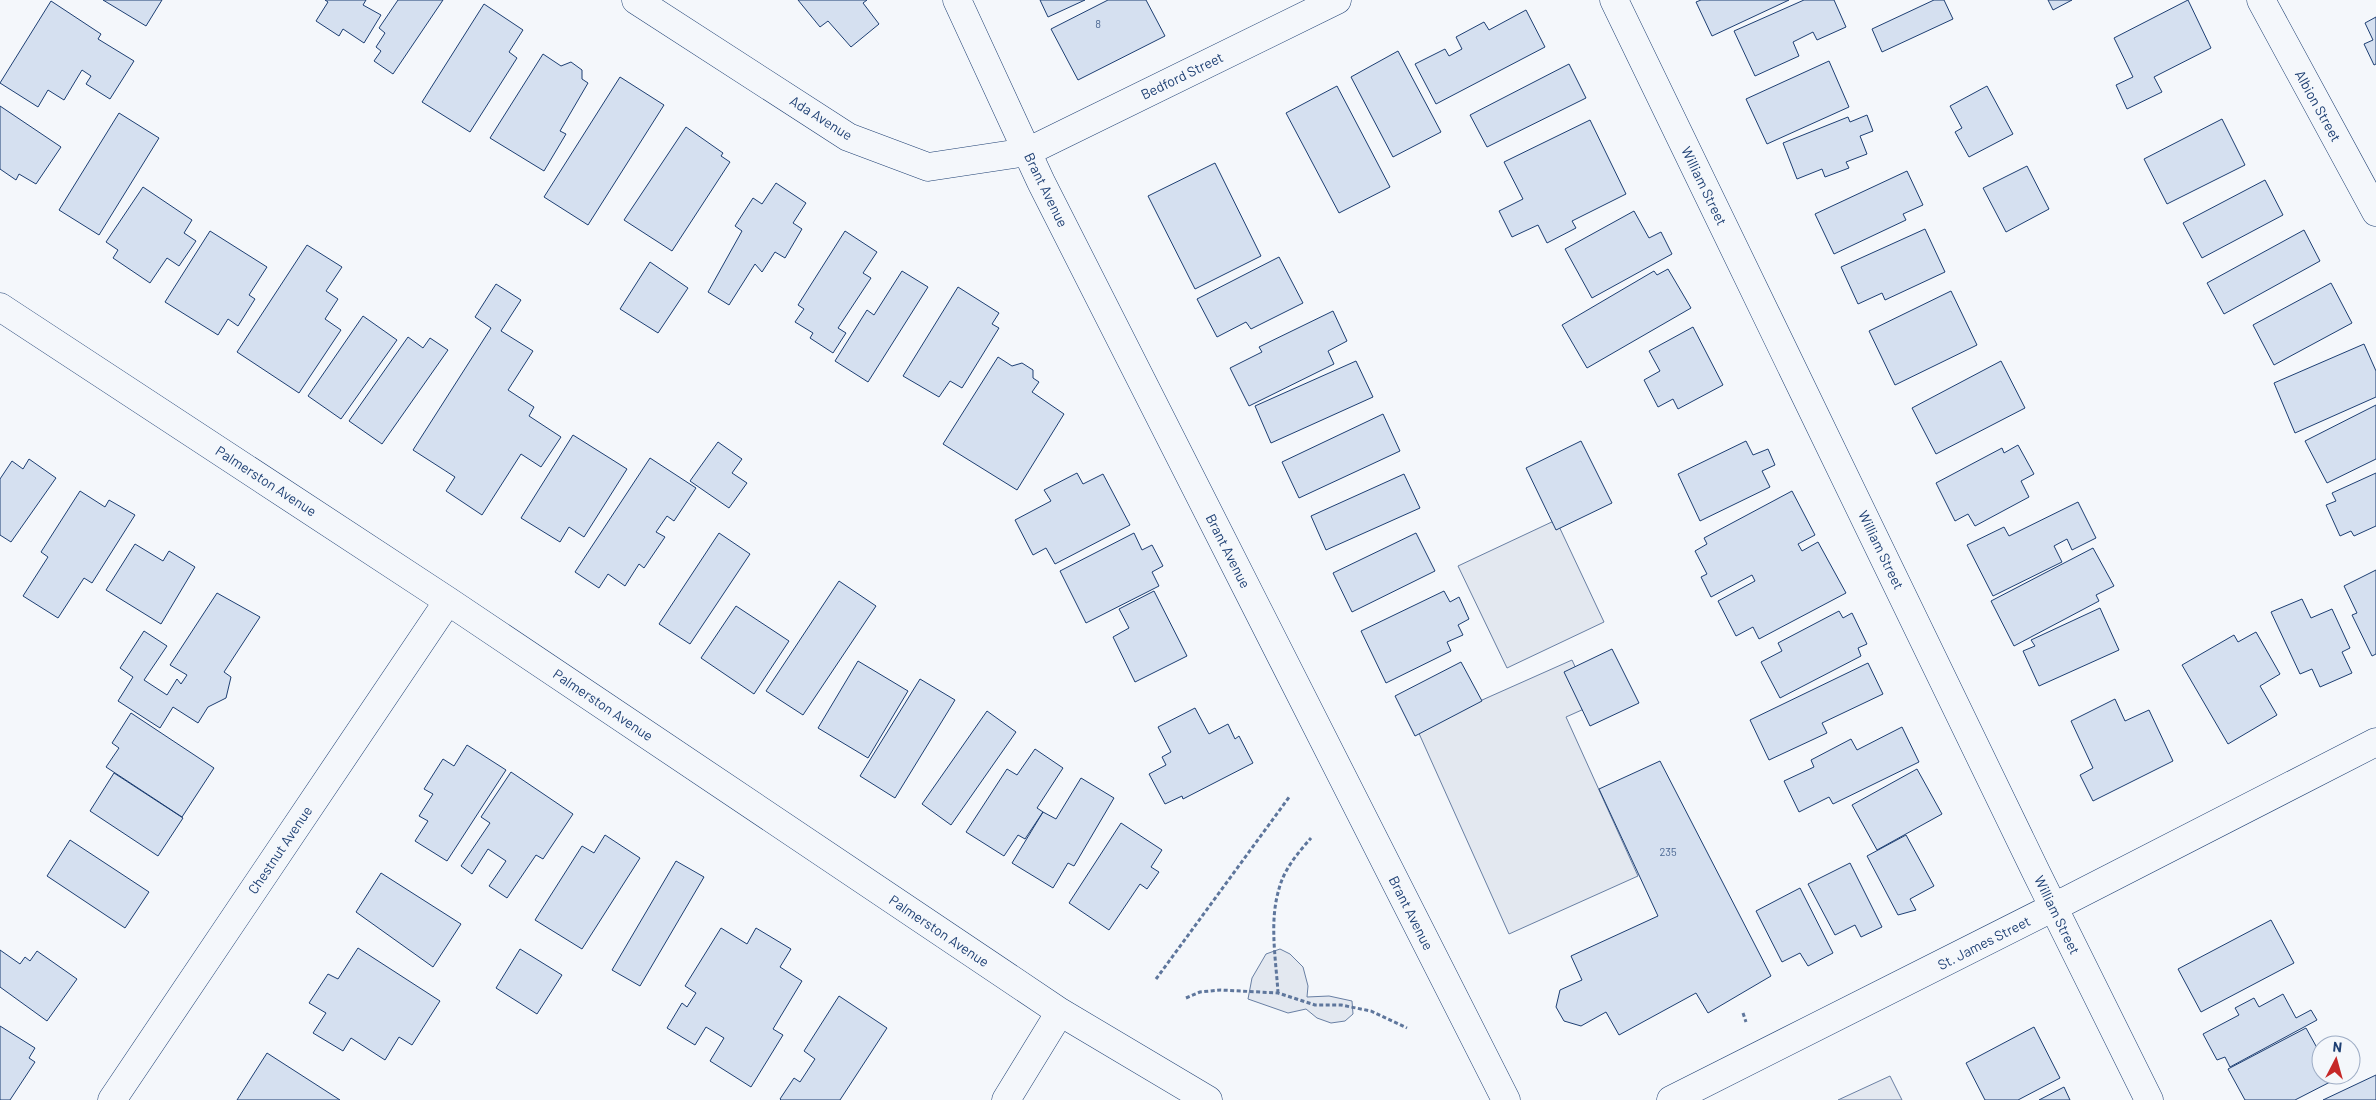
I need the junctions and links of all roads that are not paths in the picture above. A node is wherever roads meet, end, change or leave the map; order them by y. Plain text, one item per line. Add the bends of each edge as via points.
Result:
1 (636, 0) edge
2 (957, 0) edge
3 (1337, 0) edge
4 (1614, 0) edge
5 (2260, 0) edge
6 (1027, 152) junction
7 (2376, 212) edge
8 (0, 307) edge
9 (448, 601) junction
10 (2376, 742) edge
11 (2054, 908) junction
12 (1060, 1012) junction
13 (112, 1100) edge
14 (1006, 1100) edge
15 (1208, 1100) edge
16 (1506, 1100) edge
17 (1670, 1100) edge
18 (2149, 1100) edge

1 - 6 street, Ada Avenue via 848,137 928,167
2 - 6 street, Brant Avenue
3 - 6 street, Bedford Street
4 - 11 street, William Street
5 - 7 street, Albion Street
6 - 16 street, Brant Avenue
8 - 9 street, Palmerston Avenue
9 - 12 street, Palmerston Avenue
9 - 13 street, Chestnut Avenue
10 - 11 street, St. James Street
11 - 17 street, St. James Street
11 - 18 street, William Street
12 - 14 street
12 - 15 street, Palmerston Avenue

